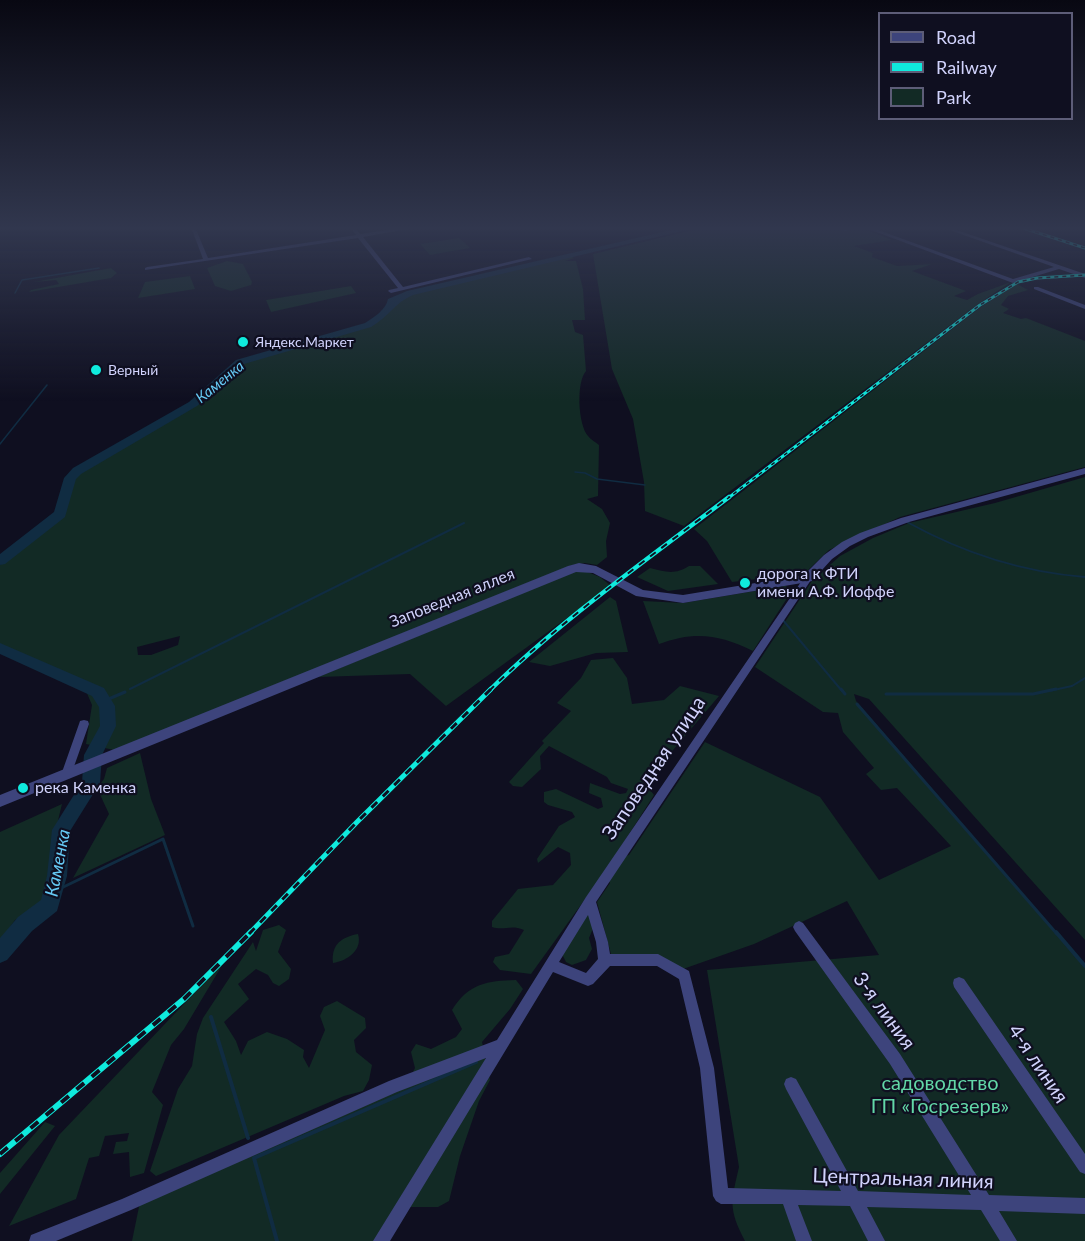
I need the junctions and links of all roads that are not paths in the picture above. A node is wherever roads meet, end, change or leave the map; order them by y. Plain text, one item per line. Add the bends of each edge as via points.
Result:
1 (399, 285) edge
2 (414, 285) edge
3 (401, 288) junction
4 (1036, 288) dead end
5 (391, 291) dead end
6 (1085, 307) edge
7 (1085, 471) edge
8 (808, 578) junction
9 (84, 724) dead end
10 (73, 773) junction
11 (0, 801) edge
12 (590, 901) junction
13 (799, 927) dead end
14 (605, 961) junction
15 (550, 965) junction
16 (959, 983) dead end
17 (500, 1046) junction
18 (791, 1084) dead end
19 (1085, 1167) edge
20 (788, 1197) junction
21 (855, 1199) junction
22 (984, 1203) junction
23 (1085, 1206) edge
24 (37, 1241) edge
25 (381, 1241) edge
26 (804, 1241) edge
27 (878, 1241) edge
28 (1009, 1241) edge

1 - 3 street
2 - 3 street
3 - 5 street
4 - 6 street
7 - 8 street, Заповедная улица via 905,520 864,535 837,551
8 - 10 street, Заповедная аллея via 682,599 640,593 596,570 579,567
8 - 12 street, Заповедная улица
9 - 10 street
10 - 11 street
12 - 14 street
12 - 15 street, Заповедная улица
13 - 22 street, 3-я линия via 895,1059
14 - 15 street via 588,980
14 - 20 street, Центральная линия via 658,960 684,975 707,1068 721,1196
15 - 17 street, Заповедная улица
16 - 19 street, 4-я линия
17 - 24 street via 394,1086
17 - 25 street, Заповедная улица
18 - 21 street
20 - 21 street, Центральная линия
20 - 26 street
21 - 22 street, Центральная линия
21 - 27 street
22 - 23 street, Центральная линия
22 - 28 street, 3-я линия

